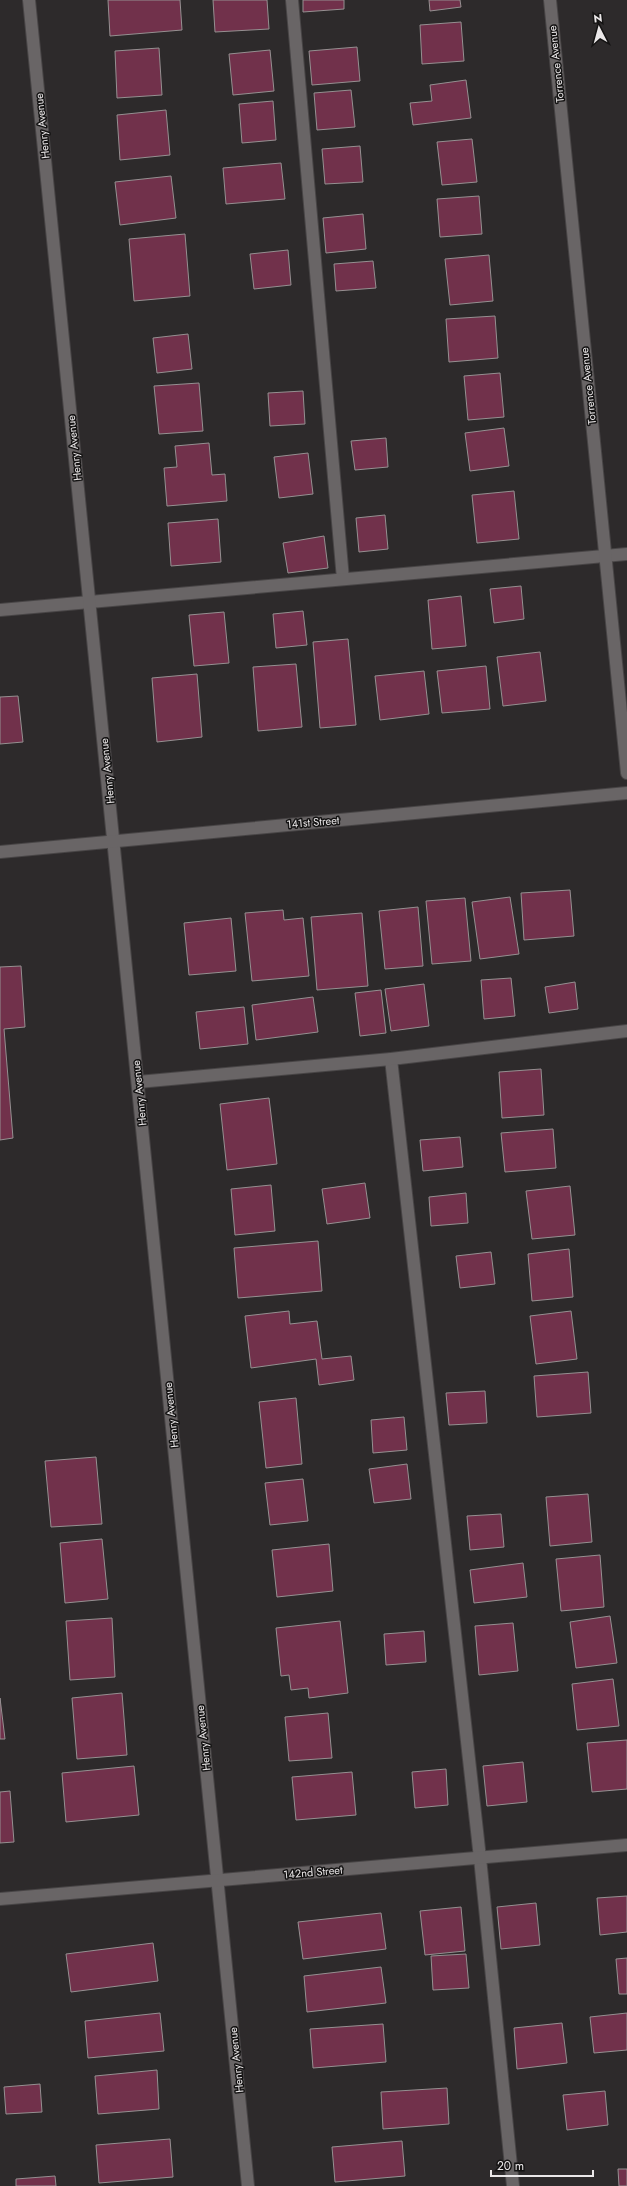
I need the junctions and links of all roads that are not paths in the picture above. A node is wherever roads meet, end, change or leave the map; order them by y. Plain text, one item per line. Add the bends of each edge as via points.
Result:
1 (29, 0) edge
2 (292, 0) edge
3 (550, 0) edge
4 (627, 554) edge
5 (605, 556) junction
6 (343, 579) junction
7 (90, 602) junction
8 (0, 610) edge
9 (627, 773) edge
10 (627, 793) edge
11 (114, 841) junction
12 (0, 852) edge
13 (627, 1031) edge
14 (391, 1059) junction
15 (138, 1082) junction
16 (627, 1845) edge
17 (480, 1858) junction
18 (218, 1880) junction
19 (0, 1899) edge
20 (248, 2186) edge
21 (513, 2186) edge

1 - 7 street, Henry Avenue
2 - 6 street
3 - 5 street, Torrence Avenue
4 - 5 street
5 - 6 street
5 - 9 street, Torrence Avenue
6 - 7 street
7 - 8 street
7 - 11 street, Henry Avenue
10 - 11 street, 141st Street
11 - 12 street, 141st Street
11 - 15 street, Henry Avenue
13 - 14 street
14 - 15 street
14 - 17 street
15 - 18 street, Henry Avenue
16 - 17 street, 142nd Street
17 - 18 street, 142nd Street
17 - 21 street
18 - 19 street, 142nd Street
18 - 20 street, Henry Avenue

